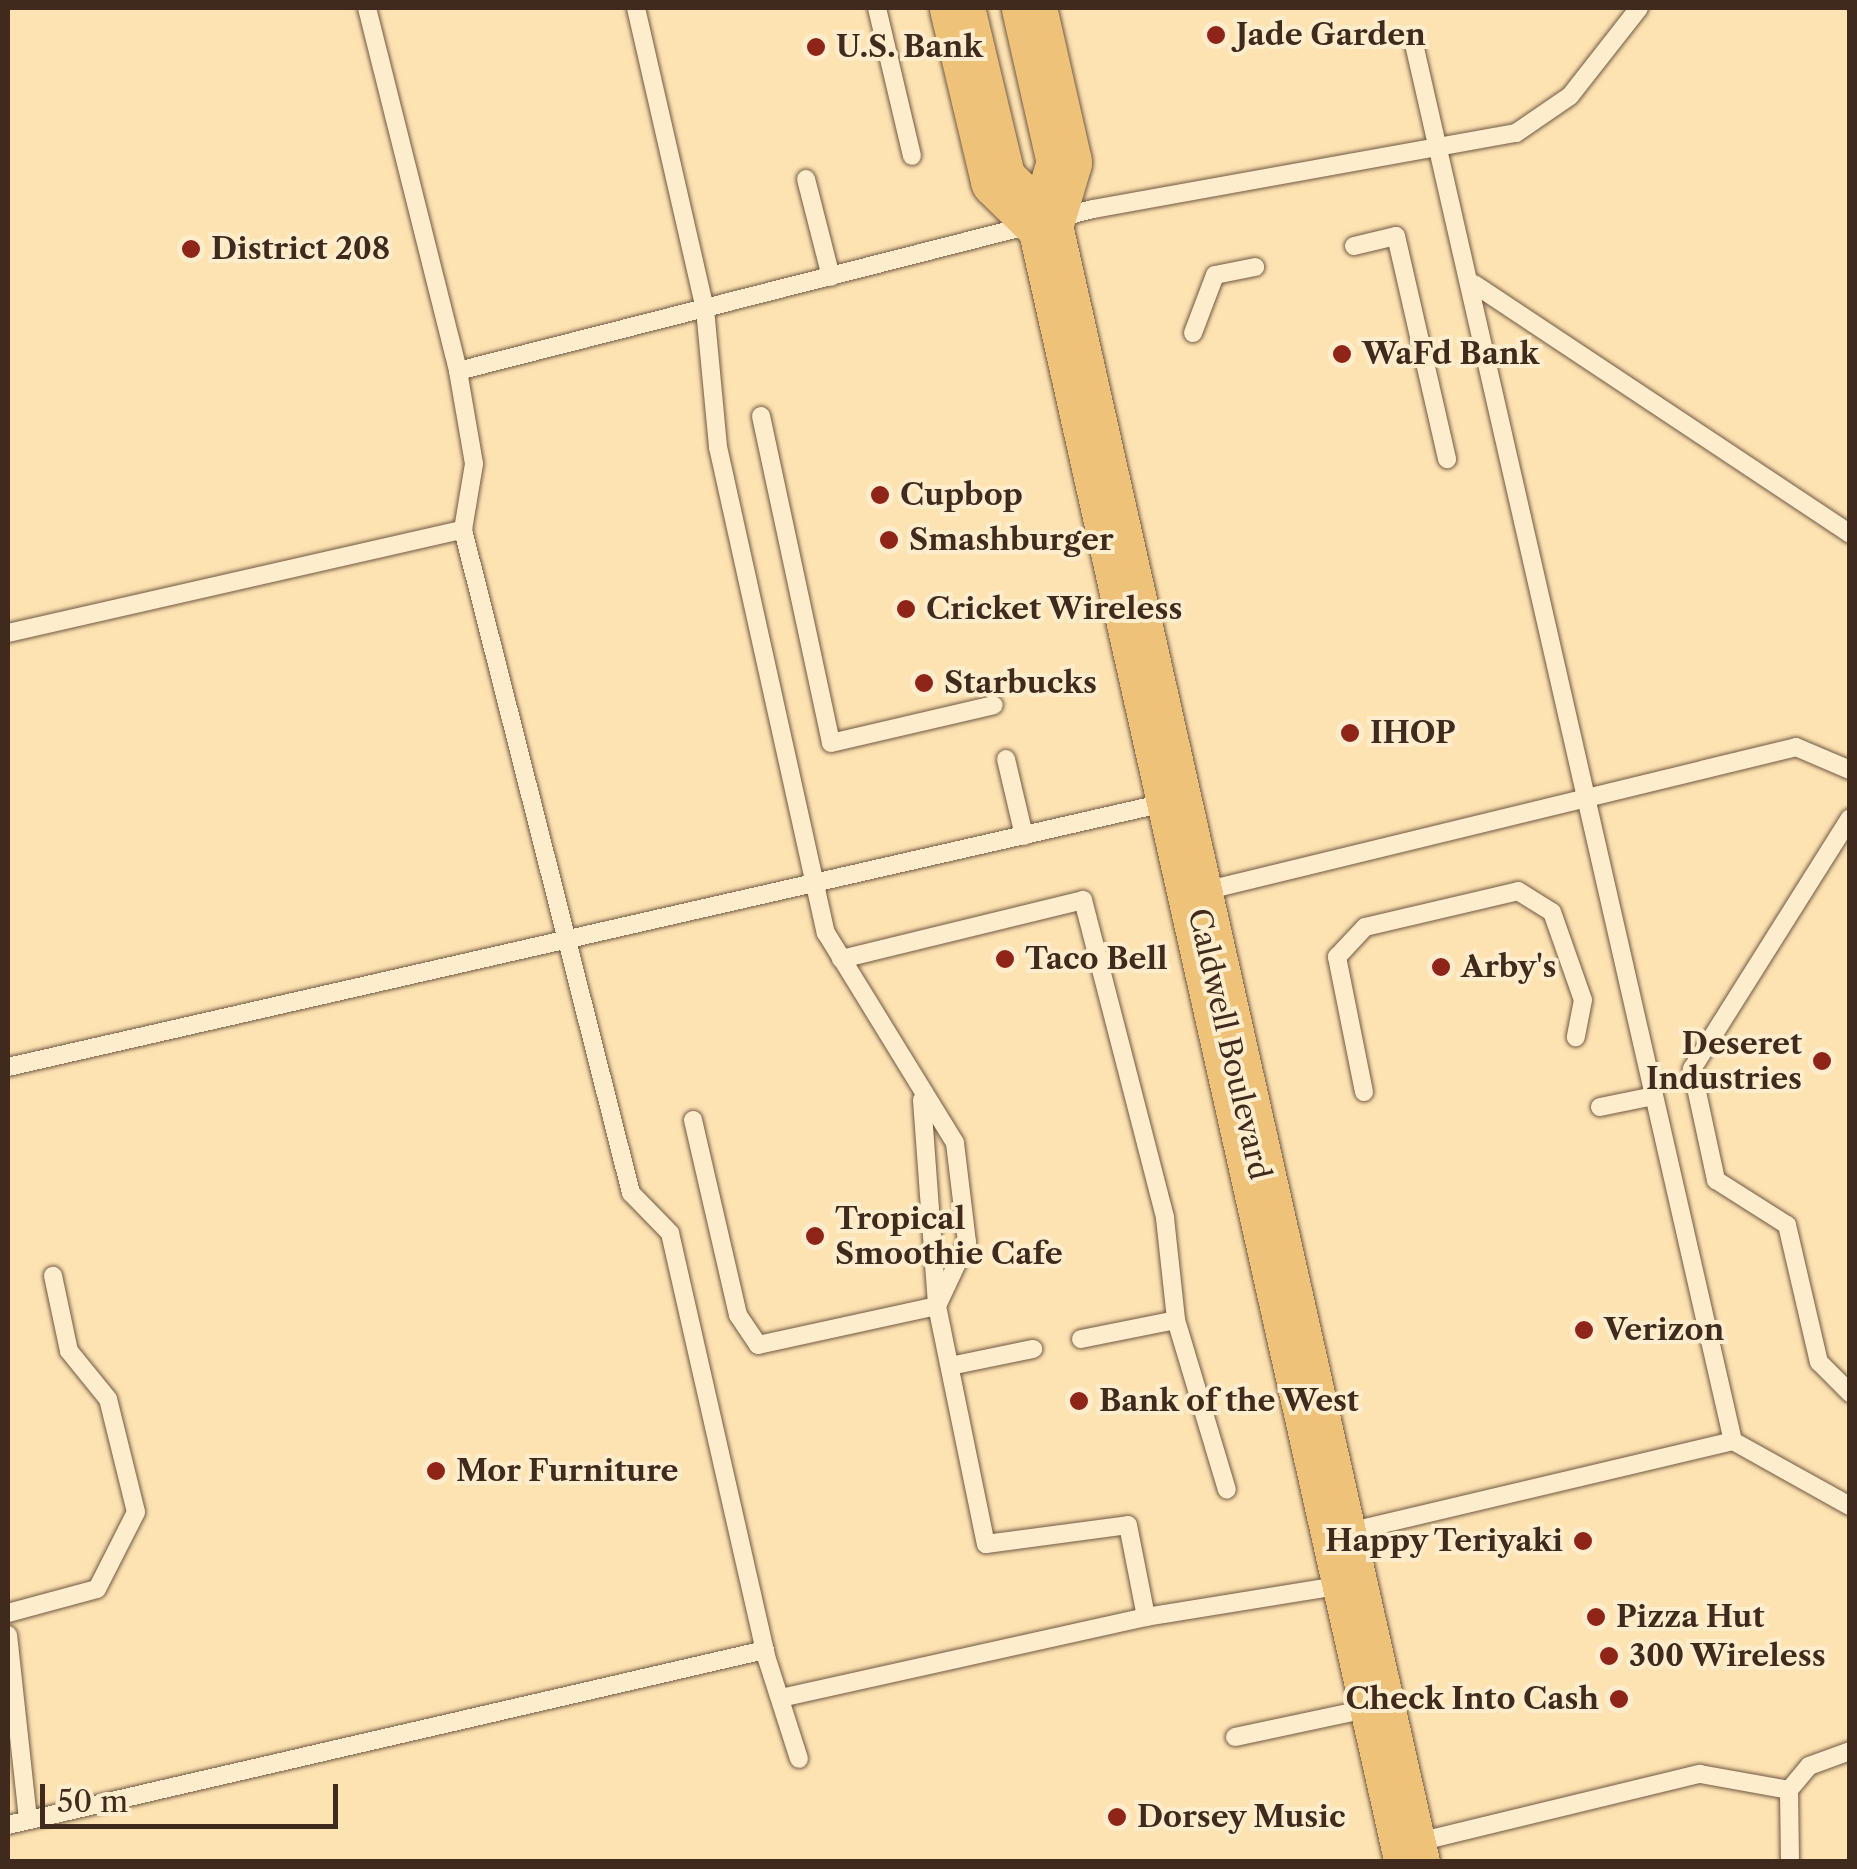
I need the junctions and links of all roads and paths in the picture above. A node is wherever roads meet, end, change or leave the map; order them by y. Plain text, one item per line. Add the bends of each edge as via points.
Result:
1 (367, 8) edge
2 (636, 8) edge
3 (877, 8) edge
4 (958, 8) edge
5 (1028, 8) edge
6 (1639, 8) edge
7 (1414, 44) dead end
8 (1439, 148) junction
9 (912, 156) dead end
10 (806, 179) dead end
11 (1044, 226) junction
12 (1354, 246) dead end
13 (1255, 266) dead end
14 (831, 277) junction
15 (1474, 284) junction
16 (705, 309) junction
17 (1194, 333) dead end
18 (458, 371) junction
19 (761, 416) dead end
20 (1447, 458) dead end
21 (462, 530) junction
22 (1850, 534) edge
23 (8, 633) edge
24 (994, 705) dead end
25 (1006, 759) dead end
26 (1850, 770) edge
27 (1585, 796) junction
28 (1174, 801) junction
29 (1850, 818) edge
30 (1024, 836) junction
31 (815, 886) junction
32 (1195, 893) junction
33 (567, 943) junction
34 (841, 959) junction
35 (1576, 1037) dead end
36 (8, 1067) edge
37 (1364, 1092) dead end
38 (1654, 1096) junction
39 (922, 1100) junction
40 (1600, 1106) dead end
41 (692, 1120) dead end
42 (53, 1276) dead end
43 (937, 1306) junction
44 (1176, 1320) junction
45 (1081, 1339) dead end
46 (1033, 1349) dead end
47 (950, 1366) junction
48 (1850, 1393) edge
49 (1733, 1440) junction
50 (1226, 1490) dead end
51 (1850, 1506) edge
52 (1344, 1560) junction
53 (8, 1614) edge
54 (1146, 1618) junction
55 (8, 1635) edge
56 (765, 1650) junction
57 (785, 1697) junction
58 (1377, 1707) junction
59 (1235, 1737) dead end
60 (1850, 1751) edge
61 (799, 1759) dead end
62 (1788, 1790) junction
63 (28, 1820) junction
64 (8, 1825) edge
65 (1410, 1853) edge
66 (1790, 1862) edge

1 - 18 lane
2 - 16 lane
3 - 9 lane
4 - 11 main road via 998,180
5 - 11 main road via 1064,162
6 - 8 lane via 1570,96 1516,133
7 - 8 lane
8 - 11 lane via 1093,209
8 - 15 lane
10 - 14 lane
11 - 14 lane
11 - 28 main road, Caldwell Boulevard
12 - 20 lane via 1396,236
13 - 17 lane via 1215,276
14 - 16 lane
15 - 22 lane
15 - 27 lane
16 - 18 lane
16 - 31 lane via 718,447
18 - 21 lane via 474,464
19 - 24 lane via 831,743
21 - 23 lane
21 - 33 lane
25 - 30 lane
26 - 27 lane via 1796,747
27 - 32 lane
27 - 38 lane
28 - 30 lane
28 - 32 main road, Caldwell Boulevard
29 - 48 lane via 1692,1070 1716,1180 1788,1225 1819,1362
30 - 31 lane
31 - 33 lane
31 - 34 lane
32 - 52 main road, Caldwell Boulevard
33 - 36 lane
33 - 56 lane via 631,1194 670,1233
34 - 39 lane
34 - 44 lane via 1083,900 1164,1218
35 - 37 lane via 1584,1000 1552,912 1518,891 1365,927 1337,957
38 - 40 lane
38 - 49 lane
39 - 43 lane
39 - 43 lane via 955,1143 967,1242
41 - 43 lane via 738,1314 758,1345
42 - 53 lane via 69,1351 108,1400 136,1512 97,1589
43 - 47 lane
44 - 45 lane
44 - 50 lane
46 - 47 lane
47 - 54 lane via 986,1544 1128,1525
49 - 51 lane
49 - 52 lane
52 - 54 lane
52 - 58 main road, Caldwell Boulevard
54 - 57 lane
55 - 63 lane
56 - 57 lane
56 - 63 lane
57 - 61 lane
58 - 59 lane
58 - 65 main road, Caldwell Boulevard
60 - 62 lane via 1809,1766
62 - 65 lane via 1700,1774
62 - 66 lane
63 - 64 lane

